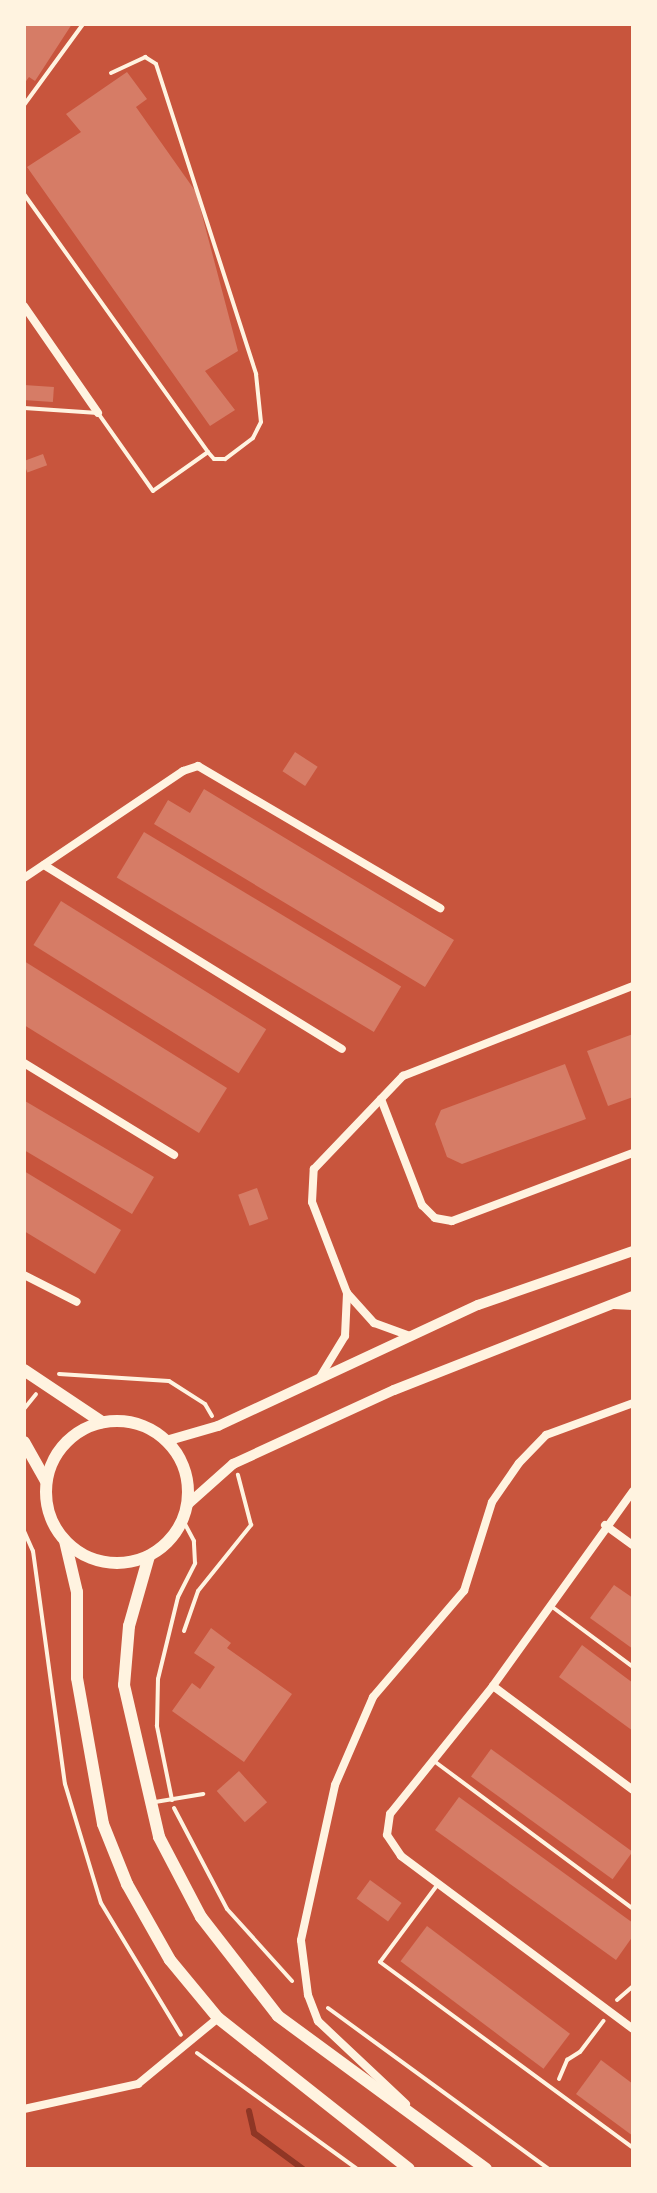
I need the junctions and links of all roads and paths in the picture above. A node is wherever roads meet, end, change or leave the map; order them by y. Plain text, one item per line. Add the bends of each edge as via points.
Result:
1 (83, 24) edge
2 (111, 73) dead end
3 (24, 105) edge
4 (24, 194) edge
5 (24, 306) edge
6 (24, 408) edge
7 (98, 413) junction
8 (208, 452) junction
9 (44, 865) junction
10 (24, 878) edge
11 (440, 908) dead end
12 (633, 986) edge
13 (342, 1049) dead end
14 (24, 1063) edge
15 (381, 1099) junction
16 (633, 1153) edge
17 (174, 1155) dead end
18 (633, 1251) edge
19 (24, 1275) edge
20 (347, 1293) junction
21 (633, 1296) edge
22 (77, 1302) dead end
23 (610, 1304) junction
24 (633, 1306) edge
25 (410, 1336) junction
26 (24, 1370) edge
27 (52, 1374) dead end
28 (320, 1377) junction
29 (633, 1403) edge
30 (205, 1404) dead end
31 (102, 1422) junction
32 (166, 1441) junction
33 (24, 1442) edge
34 (241, 1479) dead end
35 (46, 1481) junction
36 (633, 1491) edge
37 (187, 1505) junction
38 (183, 1520) junction
39 (605, 1525) junction
40 (65, 1541) junction
41 (633, 1545) edge
42 (149, 1556) junction
43 (549, 1605) junction
44 (179, 1643) dead end
45 (633, 1667) edge
46 (493, 1686) junction
47 (432, 1759) junction
48 (633, 1790) edge
49 (203, 1794) dead end
50 (172, 1800) junction
51 (152, 1803) junction
52 (438, 1884) junction
53 (633, 1909) edge
54 (291, 1981) dead end
55 (633, 1986) edge
56 (610, 2011) junction
57 (341, 2017) dead end
58 (218, 2018) junction
59 (633, 2029) edge
60 (203, 2057) dead end
61 (552, 2087) junction
62 (24, 2109) edge
63 (432, 2129) junction
64 (633, 2148) edge
65 (357, 2169) edge
66 (409, 2169) edge
67 (486, 2169) edge
68 (549, 2169) edge

1 - 3 lane
2 - 8 lane via 145,57 156,64 256,374 261,422 253,438 225,459 214,459
4 - 8 lane
5 - 7 street
6 - 7 lane
7 - 8 lane via 153,491
9 - 10 street
9 - 11 street via 198,766
9 - 13 street
12 - 15 street via 422,1065
14 - 17 street
15 - 16 street via 422,1205 435,1218 452,1221
15 - 20 street via 314,1169 309,1183
18 - 25 street via 478,1305
19 - 22 street
20 - 25 street via 374,1323
20 - 28 street via 345,1336
21 - 23 street
23 - 24 street
23 - 37 street via 394,1390 233,1464
25 - 28 street
26 - 31 main road
27 - 30 path via 169,1381
28 - 32 street via 218,1426
29 - 63 street via 546,1435 519,1463 492,1502 464,1591 373,1697 335,1785 301,1940 308,1995 318,2021
31 - 32 main road via 143,1426
31 - 35 main road via 65,1442
32 - 37 main road via 186,1475
33 - 35 main road
34 - 44 path via 251,1525 198,1591
35 - 40 main road via 52,1523
36 - 39 street
37 - 38 main road
38 - 42 main road via 169,1541
38 - 50 lane via 194,1541 195,1563 178,1597 158,1679 157,1726
39 - 41 street
39 - 43 street
40 - 42 main road via 102,1562
40 - 58 main road via 77,1592 77,1678 103,1824 127,1884 170,1960
42 - 51 main road via 129,1626 124,1685
43 - 45 lane
43 - 46 street
46 - 47 street
46 - 48 street
47 - 52 street via 390,1814 387,1835 401,1856
47 - 53 lane
49 - 50 lane
50 - 51 lane
50 - 54 path via 181,1828 227,1909
51 - 63 main road via 159,1837 201,1917 278,2016
52 - 56 street
52 - 61 lane via 380,1962
55 - 56 path
56 - 59 street
56 - 61 path
57 - 68 path
58 - 62 street via 138,2084
58 - 66 main road
60 - 65 path
61 - 64 lane
63 - 67 main road

